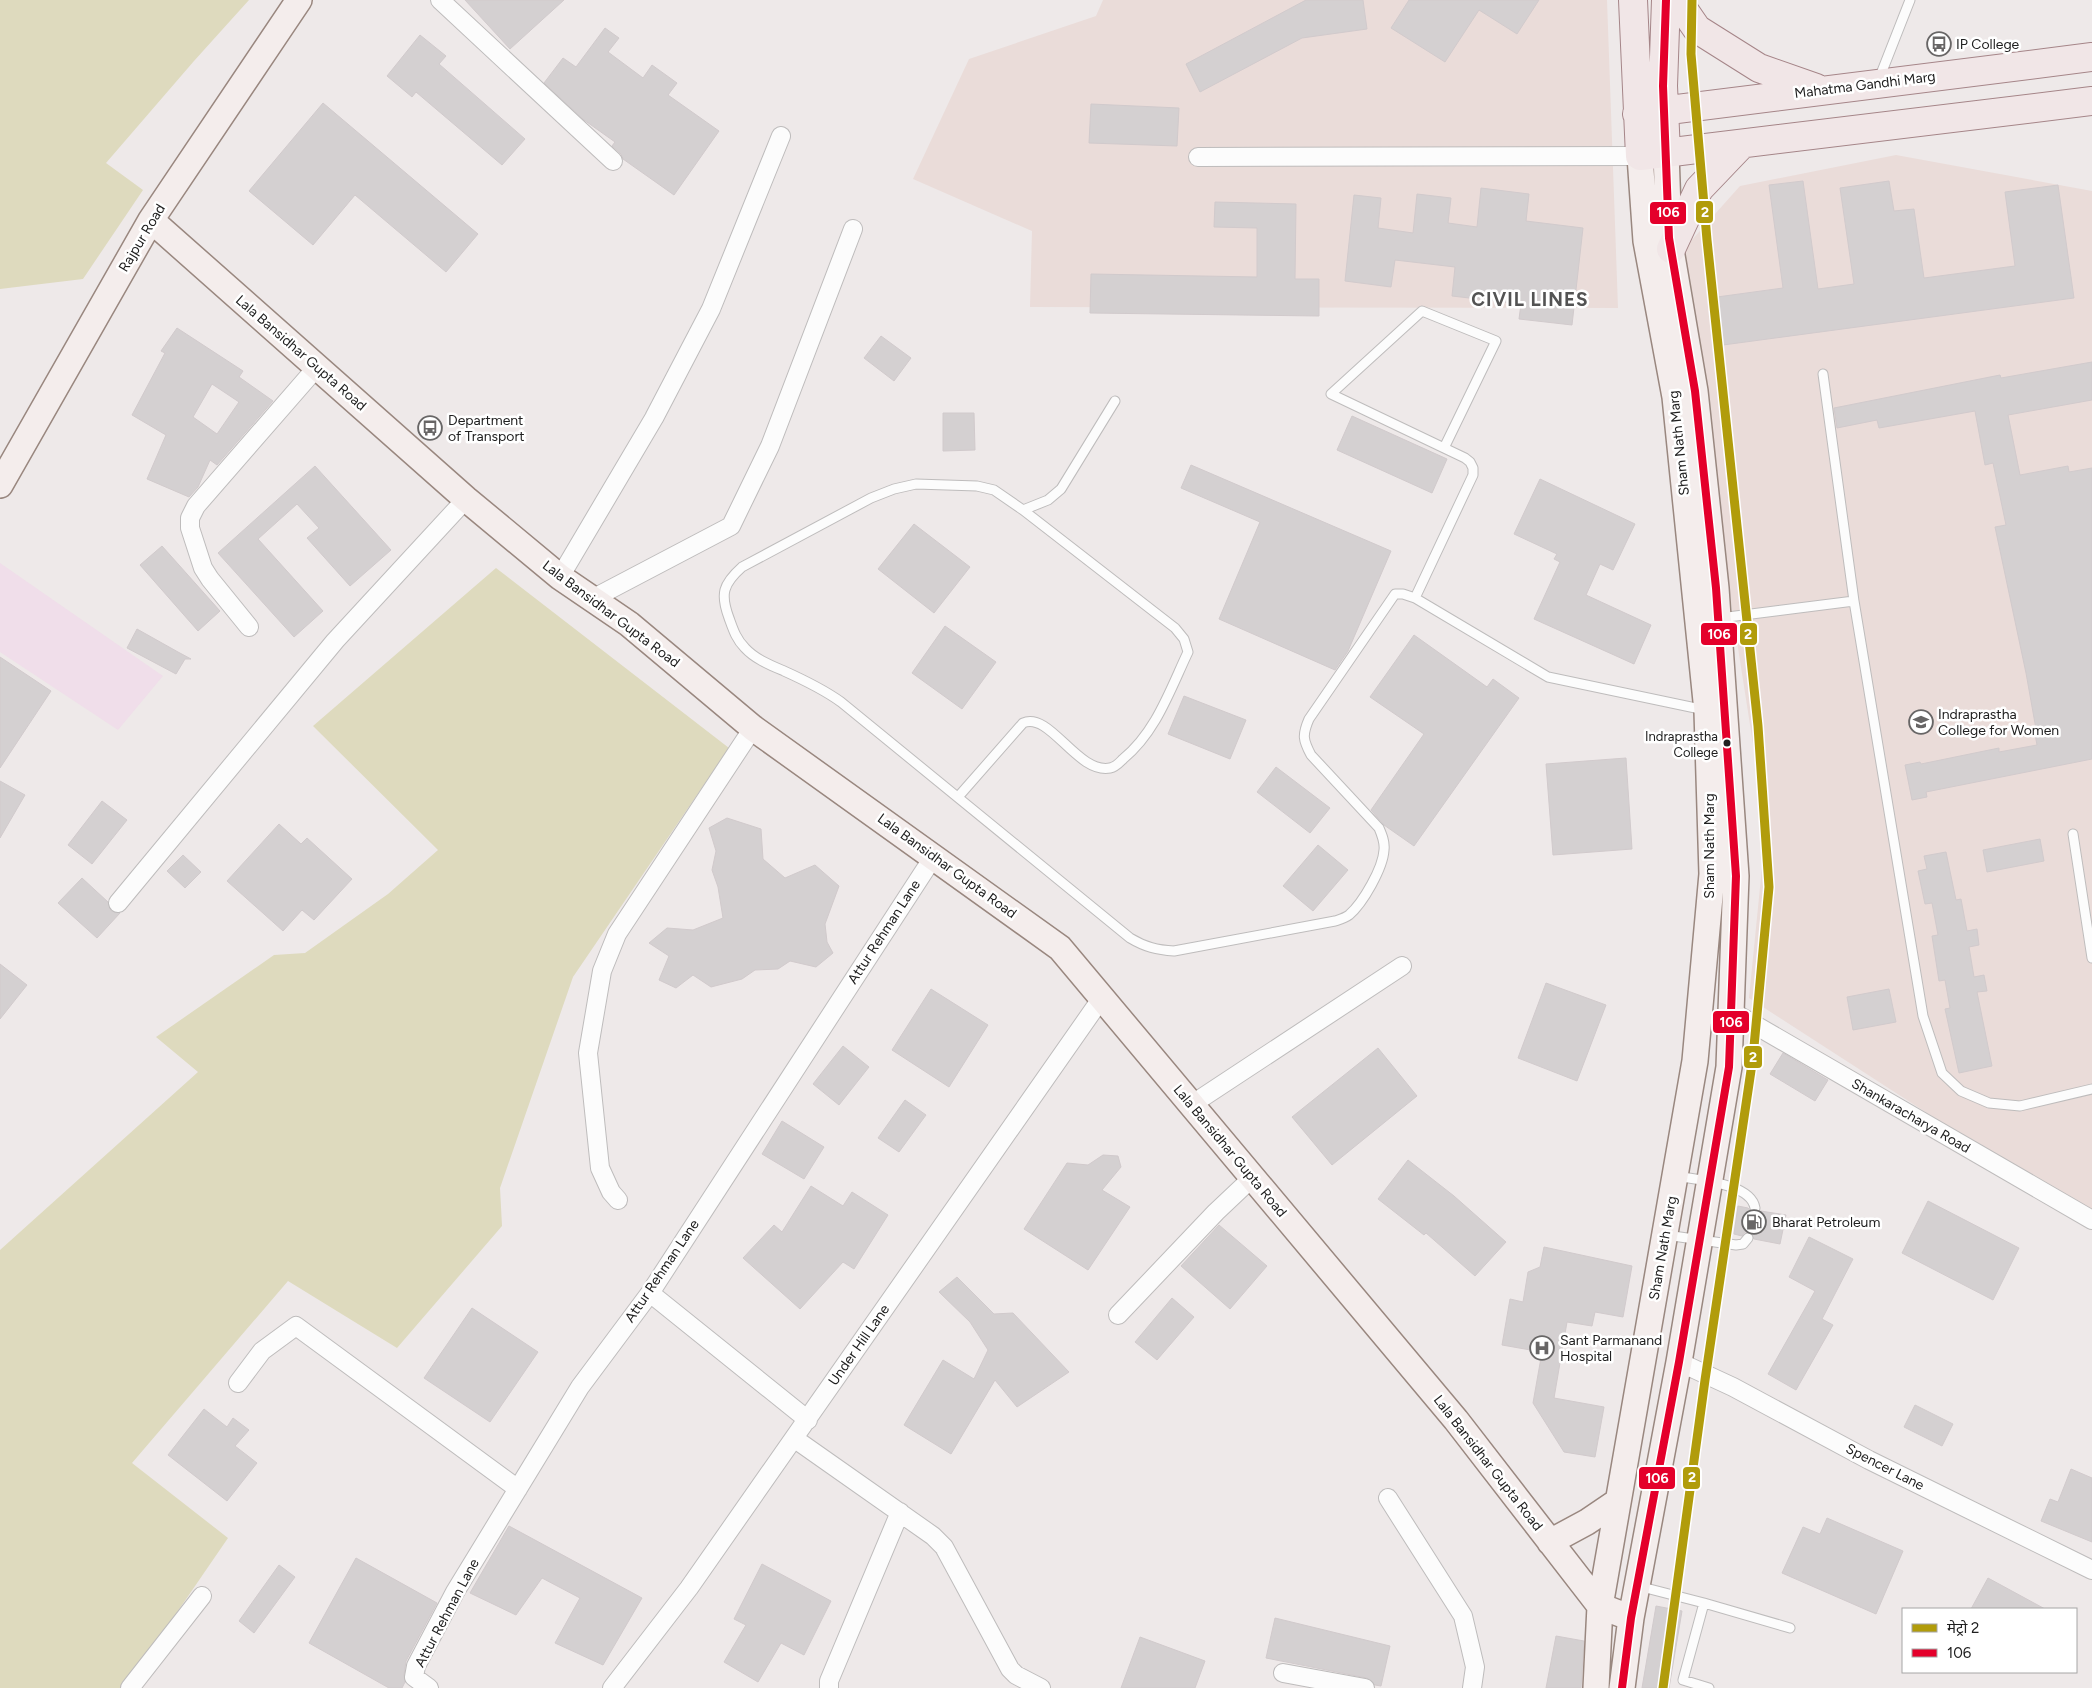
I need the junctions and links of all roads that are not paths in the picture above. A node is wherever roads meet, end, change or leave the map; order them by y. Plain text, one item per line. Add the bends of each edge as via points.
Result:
1 (299, 0) edge
2 (440, 0) edge
3 (1633, 0) edge
4 (1666, 0) edge
5 (1677, 0) edge
6 (1910, 0) edge
7 (2092, 57) edge
8 (1877, 83) junction
9 (1822, 90) junction
10 (2092, 101) edge
11 (1650, 112) junction
12 (781, 136) dead end
13 (1742, 144) junction
14 (1653, 155) junction
15 (1198, 158) dead end
16 (614, 162) dead end
17 (151, 220) junction
18 (853, 229) dead end
19 (1671, 249) junction
20 (317, 367) junction
21 (1822, 374) dead end
22 (1115, 401) dead end
23 (1444, 448) junction
24 (0, 485) edge
25 (466, 498) junction
26 (1023, 510) junction
27 (560, 577) junction
28 (1415, 598) junction
29 (592, 599) junction
30 (1854, 601) junction
31 (1708, 619) junction
32 (249, 627) dead end
33 (1707, 711) junction
34 (753, 728) junction
35 (958, 797) junction
36 (2073, 834) dead end
37 (934, 856) junction
38 (118, 903) dead end
39 (2092, 958) edge
40 (1402, 966) dead end
41 (1101, 999) junction
42 (1731, 1011) junction
43 (2092, 1088) edge
44 (1191, 1105) junction
45 (1675, 1176) junction
46 (1252, 1178) junction
47 (1709, 1183) junction
48 (618, 1200) dead end
49 (1755, 1208) dead end
50 (2092, 1220) edge
51 (1665, 1235) junction
52 (1748, 1238) dead end
53 (1700, 1241) junction
54 (650, 1293) junction
55 (1118, 1315) dead end
56 (1679, 1362) junction
57 (238, 1383) dead end
58 (808, 1420) junction
59 (795, 1438) junction
60 (518, 1489) junction
61 (1388, 1498) dead end
62 (1618, 1500) junction
63 (900, 1512) junction
64 (1550, 1542) junction
65 (2092, 1570) edge
66 (1638, 1586) junction
67 (202, 1596) dead end
68 (1704, 1602) junction
69 (1600, 1606) junction
70 (1631, 1618) junction
71 (1790, 1628) dead end
72 (1283, 1674) dead end
73 (130, 1688) edge
74 (430, 1688) edge
75 (612, 1688) edge
76 (829, 1688) edge
77 (1041, 1688) edge
78 (1365, 1688) edge
79 (1472, 1688) edge
80 (1596, 1688) edge
81 (1622, 1688) edge
82 (1709, 1688) edge

1 - 17 main road, Rajpur Road
2 - 16 street
3 - 11 main road, Sham Nath Marg
4 - 11 main road, Sham Nath Marg
5 - 9 main road via 1697,29 1759,68
6 - 8 lane
7 - 8 main road, Mahatma Gandhi Marg
8 - 9 main road, Mahatma Gandhi Marg
9 - 11 main road, Mahatma Gandhi Marg
10 - 13 main road
11 - 14 main road, Sham Nath Marg
12 - 27 street via 711,309 654,418
13 - 14 main road
13 - 19 main road via 1699,189
14 - 15 street
14 - 19 main road, Sham Nath Marg
14 - 31 main road, Sham Nath Marg via 1646,241 1675,396
17 - 20 main road, Lala Bansidhar Gupta Road
17 - 24 main road, Rajpur Road
18 - 29 street via 770,446 731,526
19 - 31 main road, Sham Nath Marg via 1695,391
20 - 25 main road, Lala Bansidhar Gupta Road
20 - 32 street via 196,506 190,518 190,528 203,568
21 - 30 lane
22 - 26 lane via 1061,489 1048,500
23 - 23 lane via 1331,394 1422,311 1496,340
23 - 28 lane via 1470,462 1473,475
25 - 27 main road, Lala Bansidhar Gupta Road
25 - 38 street via 335,641
26 - 35 lane via 1175,628 1184,639 1188,652 1150,732 1114,767 1105,769 1088,764 1040,723 1028,721
26 - 35 lane via 994,490 977,486 916,484 894,489 742,567 726,587 722,602 736,636 751,654 825,690
27 - 29 main road, Lala Bansidhar Gupta Road
28 - 33 lane via 1548,677
28 - 35 lane via 1395,594 1304,731 1304,741 1311,755 1379,828 1384,839 1383,859 1375,878 1353,911 1343,919 1174,951 1157,950 1130,938
29 - 34 main road, Lala Bansidhar Gupta Road via 629,624
30 - 31 lane
30 - 43 lane via 1923,1016 1942,1073 1961,1091 1989,1103 2020,1106
31 - 33 main road, Sham Nath Marg
31 - 42 main road, Sham Nath Marg via 1736,876
33 - 45 main road, Sham Nath Marg via 1712,874 1695,1062
34 - 37 main road, Lala Bansidhar Gupta Road
34 - 48 street via 617,934 602,971 588,1053 600,1168
36 - 39 lane
37 - 41 main road, Lala Bansidhar Gupta Road via 1060,948
37 - 54 street, Attur Rehman Lane
40 - 44 street
41 - 44 main road, Lala Bansidhar Gupta Road
41 - 58 street, Under Hill Lane
42 - 47 main road, Sham Nath Marg via 1729,1067
42 - 50 street, Shankaracharya Road
44 - 46 main road, Lala Bansidhar Gupta Road
45 - 47 lane
45 - 51 main road, Sham Nath Marg
46 - 55 street
46 - 64 main road, Lala Bansidhar Gupta Road via 1456,1420
47 - 49 lane via 1740,1190 1752,1199
47 - 53 main road, Sham Nath Marg
51 - 53 lane
51 - 62 main road, Sham Nath Marg
52 - 53 lane via 1740,1245
53 - 56 main road, Sham Nath Marg
54 - 58 street
54 - 60 street, Attur Rehman Lane via 580,1387
56 - 65 street, Spencer Lane
56 - 66 main road, Sham Nath Marg
57 - 60 street via 262,1352 296,1326
58 - 59 street, Under Hill Lane
59 - 63 street
59 - 75 street, Under Hill Lane via 689,1588
60 - 74 street, Attur Rehman Lane via 455,1592 416,1666 414,1677
61 - 79 street via 1463,1616 1475,1667
62 - 64 main road
62 - 69 main road, Sham Nath Marg
63 - 76 street via 829,1681
63 - 77 street via 944,1547 1010,1669
64 - 69 main road, Lala Bansidhar Gupta Road
66 - 68 lane
66 - 70 main road, Sham Nath Marg
67 - 73 street
68 - 71 lane
68 - 82 lane via 1684,1680
69 - 70 main road
69 - 80 main road, Sham Nath Marg
70 - 81 main road, Sham Nath Marg
72 - 78 street

